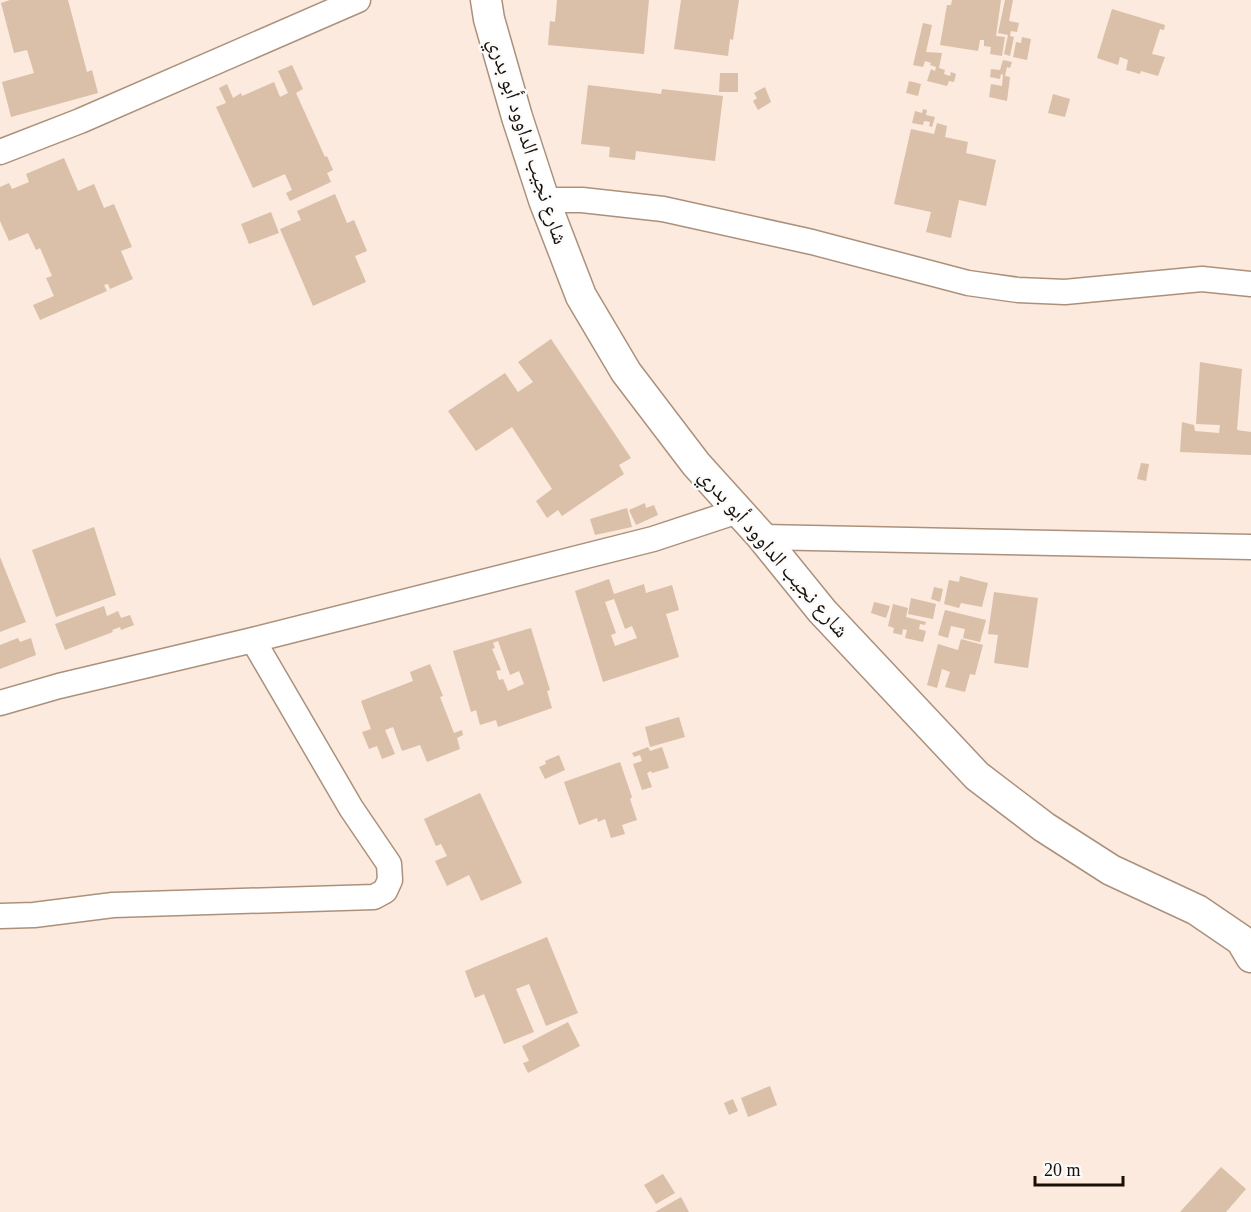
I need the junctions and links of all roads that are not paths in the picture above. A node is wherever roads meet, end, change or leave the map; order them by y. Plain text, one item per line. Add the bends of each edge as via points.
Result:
1 (358, 0) edge
2 (486, 0) edge
3 (0, 152) edge
4 (544, 200) junction
5 (1251, 284) edge
6 (738, 512) junction
7 (762, 537) junction
8 (1251, 547) edge
9 (253, 640) junction
10 (0, 703) edge
11 (0, 916) edge
12 (1251, 957) edge

1 - 3 street
2 - 4 street, شارع نجيب الداوود أبو بدري
4 - 5 street via 663,209 812,242 968,283 1008,289 1065,292 1202,279
4 - 6 street, شارع نجيب الداوود أبو بدري via 581,296 609,346 658,416
6 - 7 street, شارع نجيب الداوود أبو بدري
6 - 9 street via 653,539
7 - 8 street
7 - 12 street, شارع نجيب الداوود أبو بدري via 822,611 977,776 1044,827 1111,870 1197,910 1241,940
9 - 10 street
9 - 11 street via 351,808 389,864 390,880 385,891 374,897 113,905

